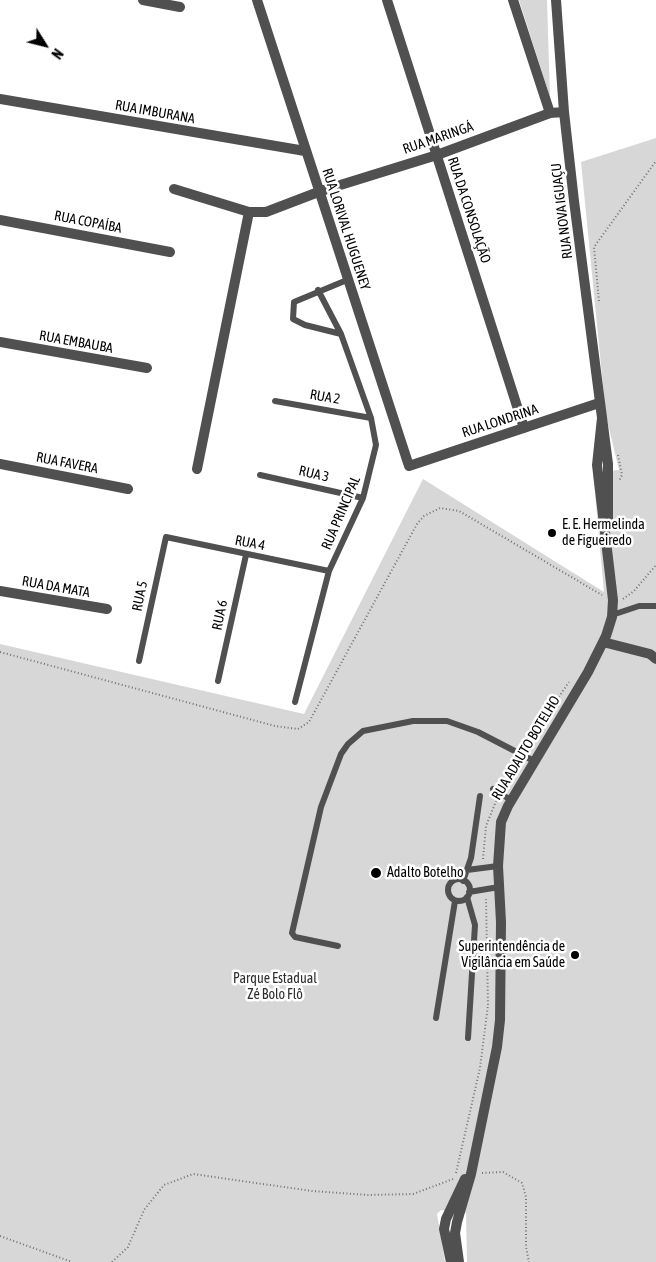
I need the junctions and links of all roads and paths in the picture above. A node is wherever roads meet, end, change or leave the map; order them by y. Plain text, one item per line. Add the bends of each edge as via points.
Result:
1 (143, 0) edge
2 (257, 0) edge
3 (387, 0) edge
4 (513, 0) edge
5 (556, 0) edge
6 (180, 7) dead end
7 (0, 99) edge
8 (564, 112) junction
9 (550, 113) junction
10 (305, 151) junction
11 (437, 155) junction
12 (656, 161) edge
13 (174, 189) dead end
14 (321, 191) junction
15 (249, 212) junction
16 (0, 220) edge
17 (170, 252) dead end
18 (347, 280) junction
19 (318, 290) junction
20 (599, 305) dead end
21 (341, 334) junction
22 (0, 342) edge
23 (147, 368) dead end
24 (275, 401) dead end
25 (600, 403) junction
26 (371, 418) junction
27 (524, 428) junction
28 (617, 447) dead end
29 (0, 464) edge
30 (409, 466) joint
31 (197, 469) dead end
32 (260, 475) dead end
33 (619, 482) dead end
34 (128, 489) dead end
35 (363, 498) junction
36 (166, 537) joint
37 (246, 555) junction
38 (656, 565) edge
39 (329, 570) junction
40 (0, 591) edge
41 (613, 600) junction
42 (656, 606) edge
43 (107, 609) dead end
44 (612, 615) junction
45 (603, 642) junction
46 (656, 659) edge
47 (139, 661) dead end
48 (218, 681) dead end
49 (295, 702) dead end
50 (536, 762) junction
51 (493, 789) dead end
52 (480, 796) dead end
53 (511, 800) junction
54 (498, 866) junction
55 (467, 870) junction
56 (463, 881) junction
57 (500, 887) junction
58 (468, 894) junction
59 (456, 901) junction
60 (338, 946) dead end
61 (436, 1018) dead end
62 (468, 1038) dead end
63 (469, 1174) junction
64 (0, 1236) edge
65 (72, 1262) edge
66 (112, 1262) edge
67 (451, 1262) edge
68 (459, 1262) edge
69 (529, 1262) edge

1 - 6 street
2 - 10 street, RUA LORIVAL HUGUENEY
3 - 11 street, RUA DA CONSOLAÇÃO
4 - 9 street
5 - 8 street, RUA NOVA IGUAÇU
7 - 10 street, RUA IMBURANA
8 - 9 street, RUA MARINGÁ
8 - 25 street, RUA NOVA IGUAÇU
9 - 11 street, RUA MARINGÁ
10 - 14 street, RUA LORIVAL HUGUENEY
11 - 14 street, RUA MARINGÁ
11 - 27 street, RUA DA CONSOLAÇÃO
12 - 20 path via 594,247
13 - 15 street
14 - 15 street, RUA MARINGÁ via 266,212
14 - 18 street, RUA LORIVAL HUGUENEY
15 - 31 street
16 - 17 street, RUA COPAÍBA
18 - 19 lane
18 - 30 street, RUA LORIVAL HUGUENEY
19 - 21 lane, RUA PRINCIPAL
19 - 21 lane via 294,302 293,319 305,326
21 - 26 lane, RUA PRINCIPAL
22 - 23 street, RUA EMBAUBA
24 - 26 lane, RUA 2
25 - 27 street, RUA LONDRINA
25 - 41 street, RUA NOVA IGUAÇU via 602,418 597,465
26 - 35 lane, RUA PRINCIPAL via 376,445
27 - 30 street, RUA LONDRINA
28 - 33 path via 622,475
29 - 34 street, RUA FAVERA
32 - 35 lane, RUA 3
35 - 39 lane, RUA PRINCIPAL
36 - 37 lane, RUA 4
36 - 47 lane, RUA 5
37 - 39 lane, RUA 4
37 - 48 lane, RUA 6
38 - 41 path via 634,591 623,599
39 - 49 lane, RUA PRINCIPAL
40 - 43 street, RUA DA MATA
41 - 44 street, RUA ADAUTO BOTELHO
42 - 44 lane via 639,606
44 - 45 street, RUA ADAUTO BOTELHO
45 - 46 street via 650,654
45 - 50 street, RUA ADAUTO BOTELHO
50 - 53 street, RUA ADAUTO BOTELHO
50 - 60 lane via 478,732 447,721 413,721 363,731 348,744 340,754 321,806 292,933 296,937
51 - 53 lane
52 - 55 lane
53 - 54 street, RUA ADAUTO BOTELHO via 501,822
54 - 55 lane
54 - 57 street, RUA ADAUTO BOTELHO
55 - 56 lane
56 - 58 lane via 467,883
56 - 59 lane via 456,880 448,889
57 - 58 lane
57 - 63 street, RUA ADAUTO BOTELHO via 500,1020
58 - 59 lane via 461,901
58 - 62 lane via 475,925
59 - 61 lane
63 - 66 path via 413,1194 368,1195 312,1191 193,1174 164,1185 144,1210 128,1247
63 - 67 street, RUA ADAUTO BOTELHO via 446,1219 444,1229
63 - 68 street, RUA ADAUTO BOTELHO via 457,1222
63 - 69 path via 503,1172 522,1183 526,1197
64 - 65 path

